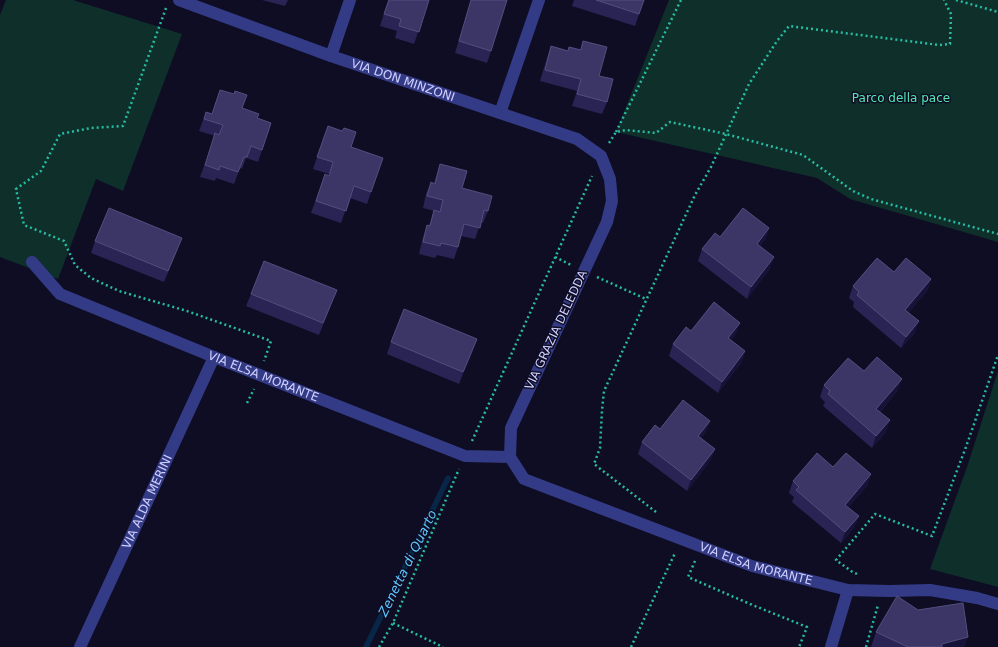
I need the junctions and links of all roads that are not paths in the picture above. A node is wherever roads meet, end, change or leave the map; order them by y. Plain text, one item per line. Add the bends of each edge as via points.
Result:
1 (179, 0) edge
2 (350, 0) edge
3 (539, 0) edge
4 (331, 56) junction
5 (500, 114) junction
6 (610, 179) joint
7 (32, 262) dead end
8 (214, 357) junction
9 (510, 457) junction
10 (848, 590) junction
11 (998, 604) edge
12 (80, 647) edge
13 (831, 647) edge

1 - 4 street, VIA DON MINZONI
2 - 4 street
3 - 5 street
4 - 5 street, VIA DON MINZONI
5 - 6 street, VIA DON MINZONI via 577,139 600,156
6 - 9 street, VIA GRAZIA DELEDDA via 612,201 607,222 511,428
7 - 8 street, VIA ELSA MORANTE via 60,294
8 - 9 street, VIA ELSA MORANTE via 465,456
8 - 12 street, VIA ALDA MERINI
9 - 10 street, VIA ELSA MORANTE via 524,479 752,566
10 - 11 street, VIA ELSA MORANTE via 930,590
10 - 13 street

